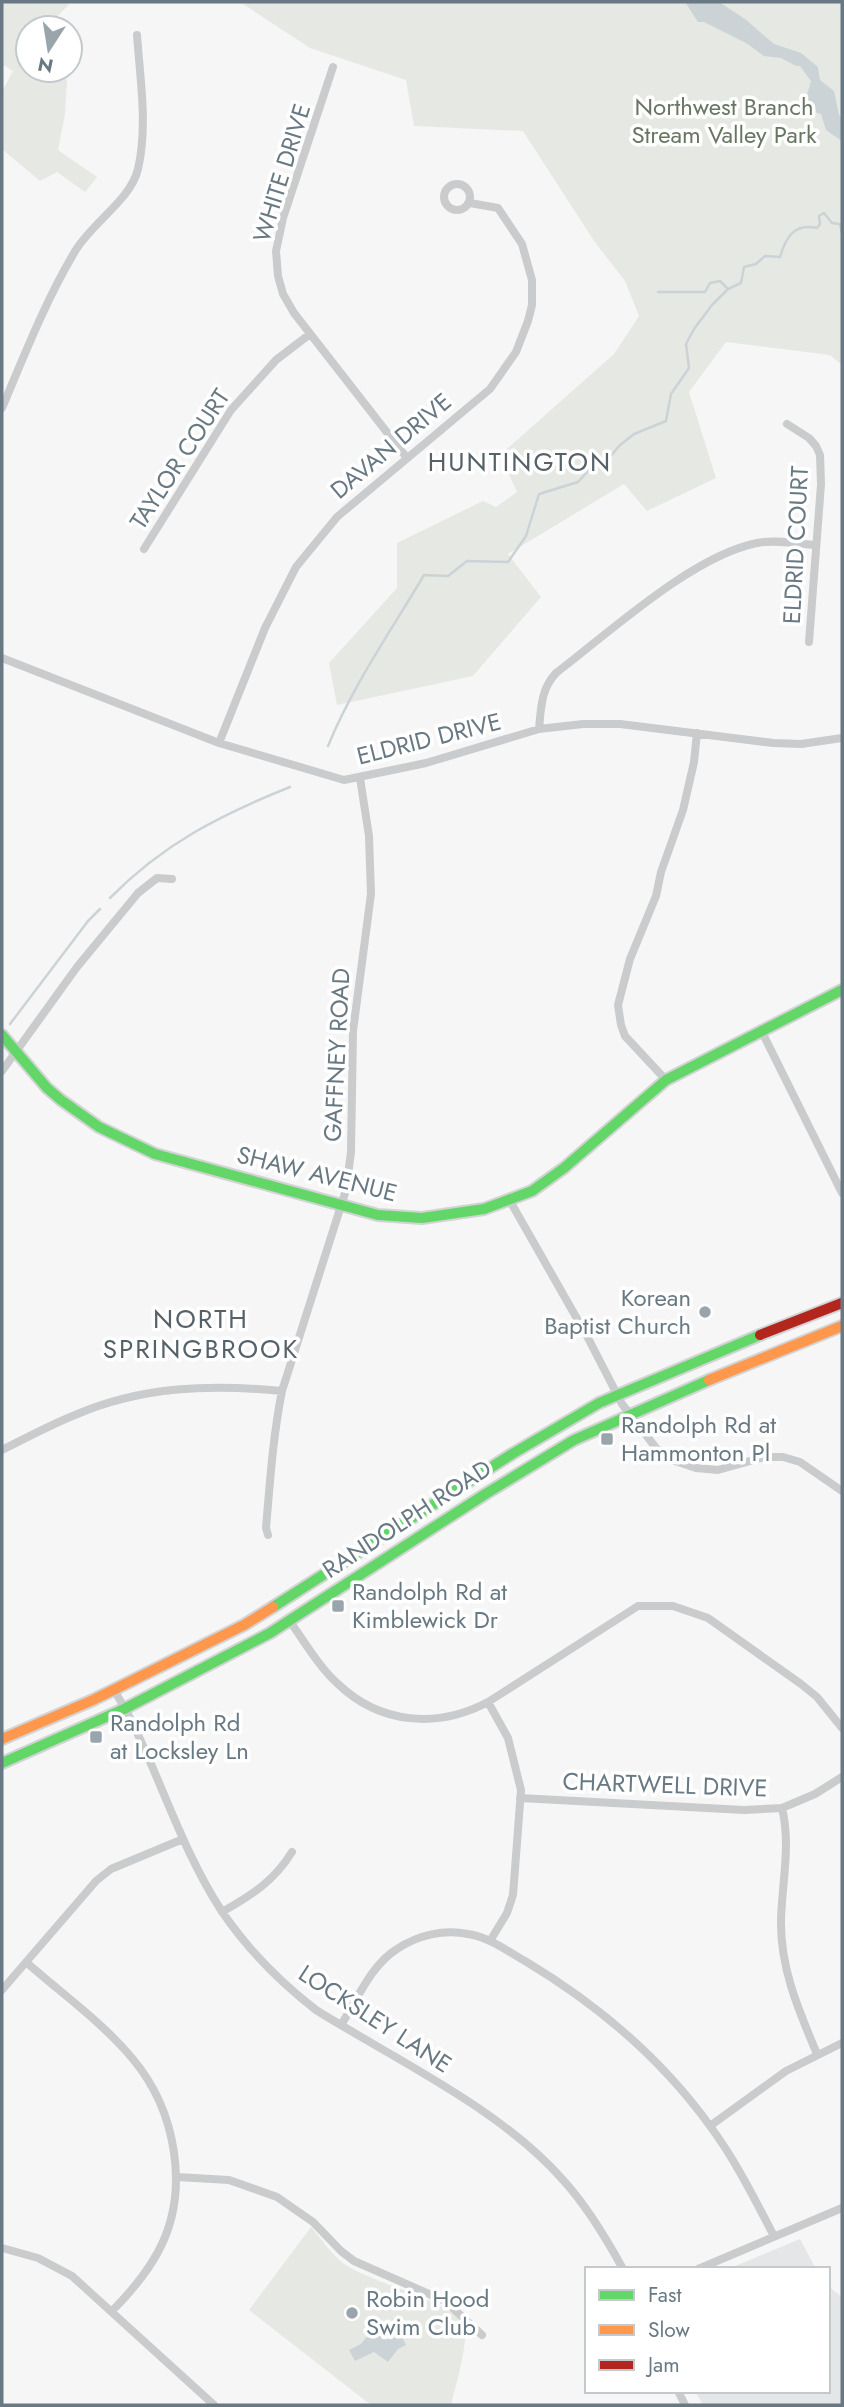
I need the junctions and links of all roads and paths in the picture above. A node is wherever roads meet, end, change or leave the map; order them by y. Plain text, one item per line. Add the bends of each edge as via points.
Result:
1 (138, 35) dead end
2 (333, 67) dead end
3 (470, 203) dead end
4 (310, 334) junction
5 (2, 408) edge
6 (787, 424) dead end
7 (407, 458) junction
8 (816, 545) junction
9 (144, 549) dead end
10 (809, 642) dead end
11 (2, 658) edge
12 (539, 729) junction
13 (697, 733) junction
14 (842, 738) edge
15 (219, 743) junction
16 (360, 778) junction
17 (172, 879) dead end
18 (842, 990) edge
19 (761, 1030) junction
20 (2, 1035) edge
21 (16, 1052) junction
22 (2, 1071) edge
23 (666, 1080) junction
24 (842, 1193) edge
25 (510, 1201) junction
26 (341, 1206) junction
27 (842, 1303) edge
28 (842, 1326) edge
29 (282, 1391) junction
30 (618, 1395) junction
31 (631, 1416) junction
32 (2, 1450) edge
33 (842, 1491) edge
34 (268, 1535) dead end
35 (289, 1620) junction
36 (114, 1689) junction
37 (488, 1702) junction
38 (124, 1709) junction
39 (842, 1728) edge
40 (2, 1739) edge
41 (2, 1763) edge
42 (842, 1777) edge
43 (520, 1798) junction
44 (782, 1808) junction
45 (183, 1839) junction
46 (292, 1852) dead end
47 (222, 1912) junction
48 (490, 1941) junction
49 (26, 1962) junction
50 (2, 1990) edge
51 (341, 2025) junction
52 (842, 2043) edge
53 (817, 2054) junction
54 (710, 2126) junction
55 (177, 2177) junction
56 (842, 2207) edge
57 (774, 2236) junction
58 (2, 2248) edge
59 (622, 2267) edge
60 (703, 2267) edge
61 (113, 2311) junction
62 (482, 2335) dead end
63 (214, 2405) edge

1 - 5 street via 138,170 132,186 75,250 50,295
2 - 4 street, WHITE DRIVE via 276,251 284,294
3 - 7 street, DAVAN DRIVE via 498,208 522,244 532,280 532,305 516,352 490,389
4 - 7 street, WHITE DRIVE
4 - 9 street, TAYLOR COURT via 276,360 230,410
6 - 8 street, ELDRID COURT via 808,438 820,455
7 - 15 street, DAVAN DRIVE via 337,517 296,567
8 - 10 street, ELDRID COURT
8 - 12 street via 761,542 731,550 697,568 556,673 543,695
11 - 15 street, ELDRID DRIVE
12 - 13 street, ELDRID DRIVE via 620,724
12 - 16 street, ELDRID DRIVE
13 - 14 street, ELDRID DRIVE via 801,744
13 - 23 street via 683,810 618,1005 625,1036
15 - 16 street, ELDRID DRIVE via 344,780
16 - 26 street, GAFFNEY ROAD via 371,894 353,1031 351,1152
17 - 21 street via 158,878 138,893
18 - 19 main road, SHAW AVENUE
19 - 23 main road, SHAW AVENUE
19 - 24 street
20 - 21 main road, SHAW AVENUE
21 - 22 street
21 - 26 main road, SHAW AVENUE via 61,1100 124,1140 155,1154
23 - 25 main road, SHAW AVENUE via 564,1168
25 - 26 main road, SHAW AVENUE via 422,1218
25 - 30 street
26 - 29 street, GAFFNEY ROAD
27 - 30 main road, RANDOLPH ROAD
28 - 31 main road, RANDOLPH ROAD
29 - 32 street via 230,1386 153,1392 75,1414
29 - 34 street, GAFFNEY ROAD via 272,1457
30 - 31 street
30 - 36 main road, RANDOLPH ROAD via 512,1454 244,1625
31 - 33 street via 663,1457 679,1463 718,1470 764,1457 783,1457 800,1462
31 - 35 main road, RANDOLPH ROAD via 574,1440 525,1469
35 - 37 street via 336,1682 376,1712 425,1721
35 - 38 main road, RANDOLPH ROAD
36 - 38 street, LOCKSLEY LANE
36 - 40 main road, RANDOLPH ROAD
37 - 39 street via 638,1606 673,1606 708,1618 800,1684
37 - 43 street via 512,1749
38 - 41 main road, RANDOLPH ROAD
38 - 45 street, LOCKSLEY LANE
42 - 44 street, CHARTWELL DRIVE
43 - 44 street, CHARTWELL DRIVE
43 - 48 street via 513,1895
44 - 53 street via 786,1827 781,1923 785,1962
45 - 47 street, LOCKSLEY LANE
45 - 49 street via 111,1869
46 - 47 street via 270,1881
47 - 51 street, LOCKSLEY LANE via 292,1991
48 - 51 street via 447,1931 398,1948 374,1972
48 - 54 street via 560,1982 621,2028 669,2074
49 - 50 street
49 - 55 street via 111,2036 151,2082 169,2129
51 - 59 street, LOCKSLEY LANE via 512,2132 562,2179
52 - 53 street
53 - 54 street
54 - 57 street via 744,2177
55 - 61 street via 168,2229 159,2251
55 - 62 street via 229,2180 277,2197 313,2222 354,2261 444,2301
56 - 57 street
57 - 60 street
58 - 61 street via 38,2258 72,2277
61 - 63 street

